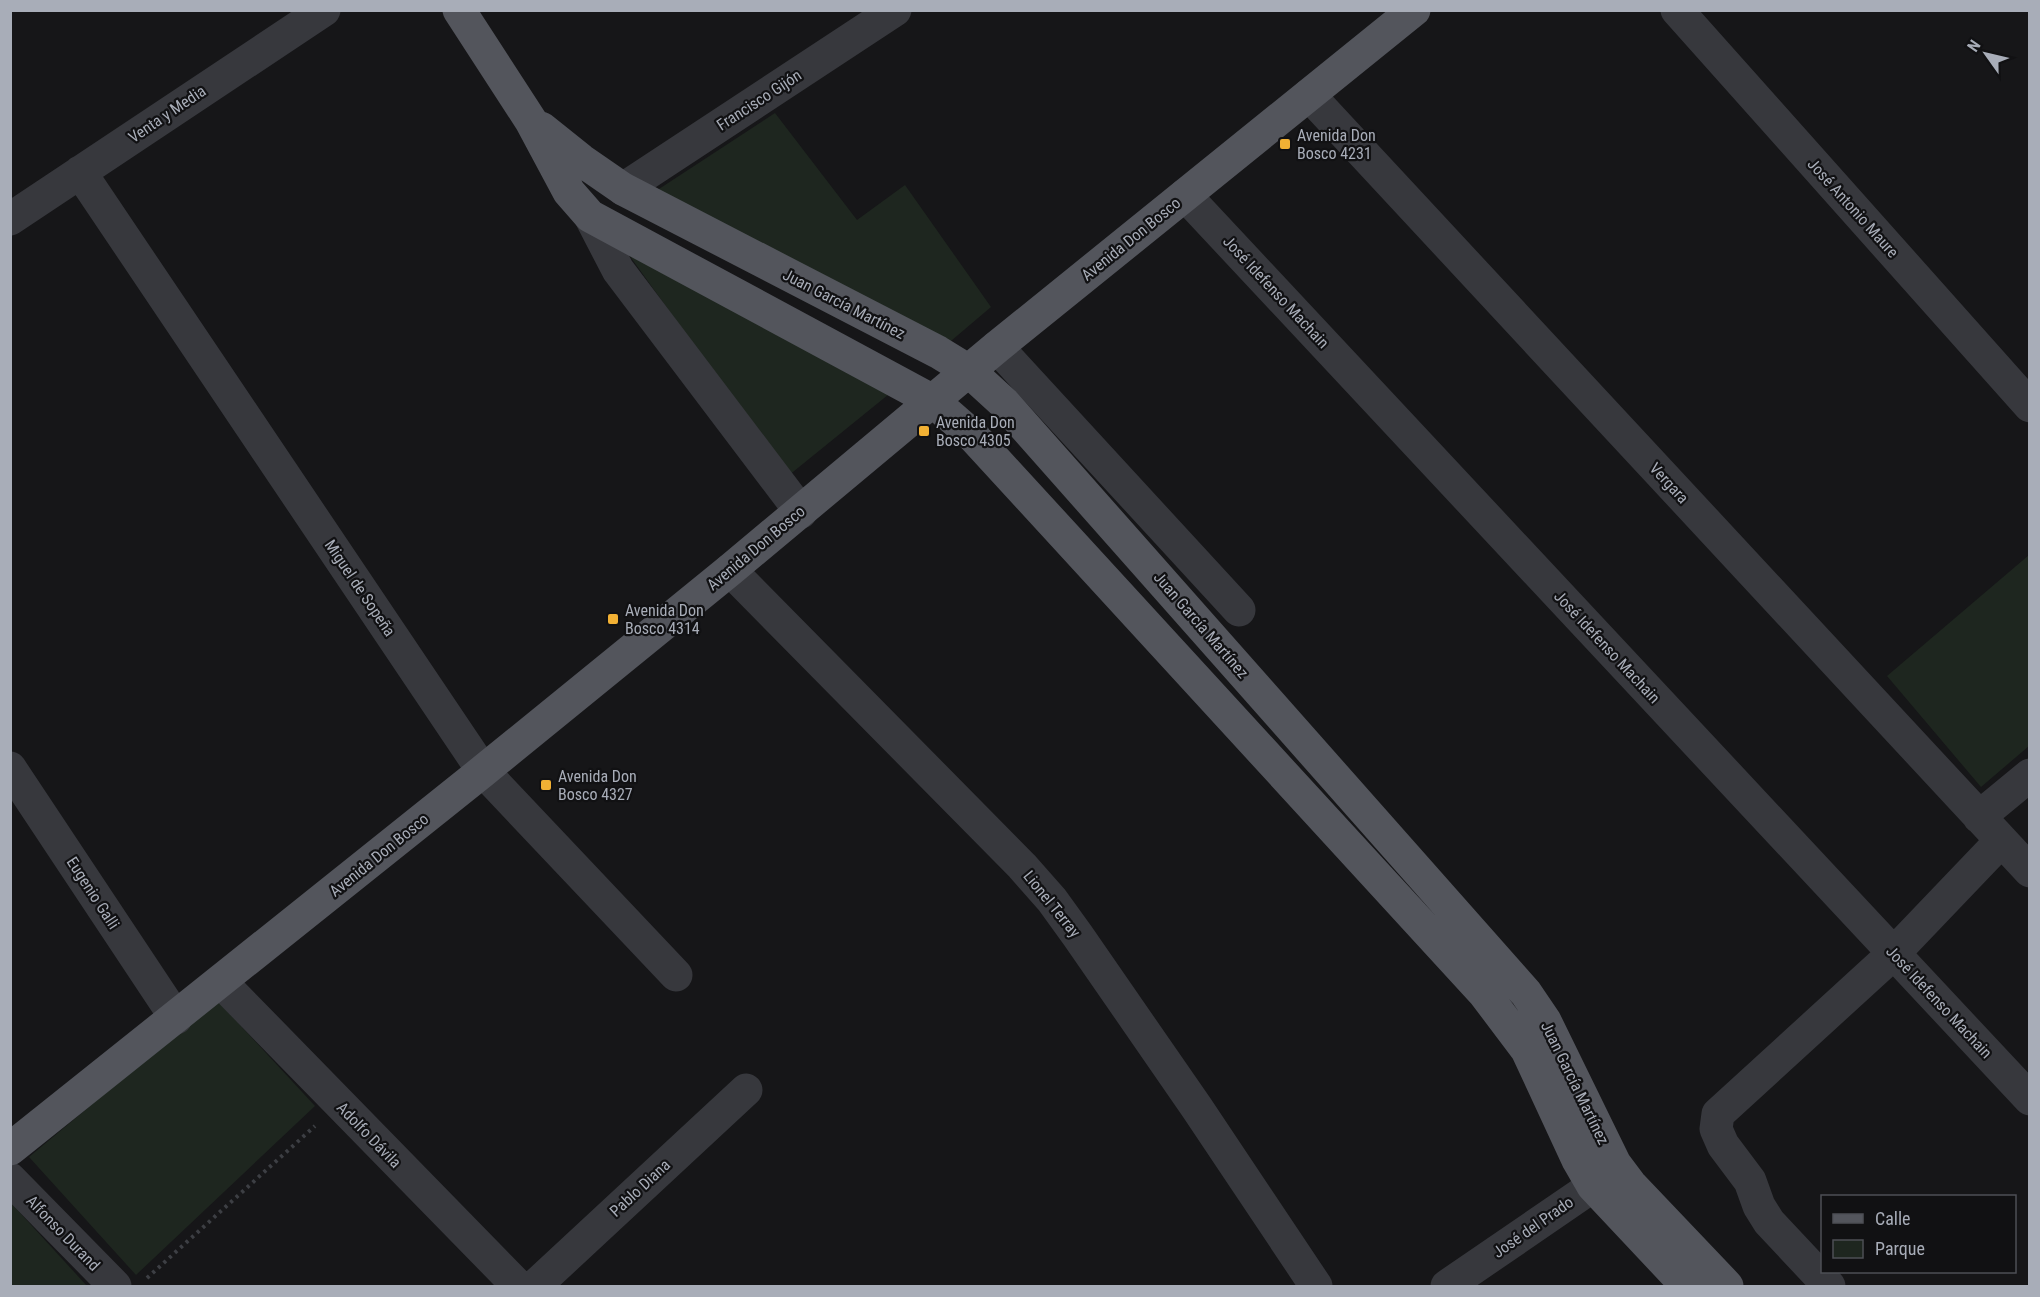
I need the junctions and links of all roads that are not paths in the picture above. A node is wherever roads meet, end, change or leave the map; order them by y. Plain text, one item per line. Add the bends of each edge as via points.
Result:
1 (324, 10) edge
2 (459, 10) edge
3 (895, 10) edge
4 (1677, 10) edge
5 (1400, 15) edge
6 (1309, 95) junction
7 (531, 120) junction
8 (80, 172) junction
9 (623, 189) junction
10 (1185, 195) junction
11 (590, 216) junction
12 (10, 219) edge
13 (997, 347) junction
14 (969, 371) junction
15 (933, 401) junction
16 (2030, 406) edge
17 (801, 512) junction
18 (730, 570) junction
19 (1239, 610) dead end
20 (10, 768) edge
21 (483, 771) junction
22 (2030, 775) edge
23 (1979, 817) junction
24 (2001, 841) junction
25 (2030, 871) edge
26 (1893, 954) junction
27 (676, 975) dead end
28 (221, 982) junction
29 (176, 1018) junction
30 (746, 1090) dead end
31 (2030, 1099) edge
32 (10, 1149) edge
33 (1604, 1175) junction
34 (10, 1179) edge
35 (114, 1287) edge
36 (518, 1287) edge
37 (535, 1287) edge
38 (1316, 1287) edge
39 (1447, 1287) edge
40 (1687, 1287) edge
41 (1726, 1287) edge
42 (1829, 1287) edge

1 - 8 street, Venta y Media
2 - 7 main road, Juan García Martínez
3 - 9 street, Francisco Gijón
4 - 16 street, José Antonio Maure
5 - 6 main road, Avenida Don Bosco
6 - 10 main road, Avenida Don Bosco
6 - 23 street, Vergara
7 - 9 main road, Juan García Martínez
7 - 11 main road, Juan García Martínez via 569,192
8 - 12 street, Venta y Media
8 - 21 street, Miguel de Sopeña
9 - 14 main road, Juan García Martínez
10 - 13 main road, Avenida Don Bosco
10 - 26 street, José Idefenso Machain
11 - 15 main road, Juan García Martínez
11 - 17 street via 618,270
13 - 14 main road, Avenida Don Bosco
13 - 19 street
14 - 15 main road, Avenida Don Bosco
14 - 33 main road, Juan García Martínez via 1004,403 1526,993 1545,1021
15 - 17 main road, Avenida Don Bosco
15 - 33 main road, Juan García Martínez via 973,436 1484,993 1527,1050 1578,1160
17 - 18 main road, Avenida Don Bosco
18 - 21 main road, Avenida Don Bosco
18 - 38 street, Lionel Terray via 1052,900
20 - 29 street, Eugenio Galli
21 - 27 street, Miguel de Sopeña
21 - 28 main road, Avenida Don Bosco
22 - 23 street
23 - 24 street, Vergara
24 - 25 street, Vergara
24 - 26 street
26 - 31 street, José Idefenso Machain
26 - 42 street via 1718,1113 1716,1129 1723,1145 1750,1182 1769,1222
28 - 29 main road, Avenida Don Bosco
28 - 36 street, Adolfo Dávila
29 - 32 main road, Avenida Don Bosco
30 - 37 street, Pablo Diana
33 - 39 street, José del Prado
33 - 40 main road, Juan García Martínez
33 - 41 main road, Juan García Martínez via 1630,1184
34 - 35 street, Alfonso Durand

